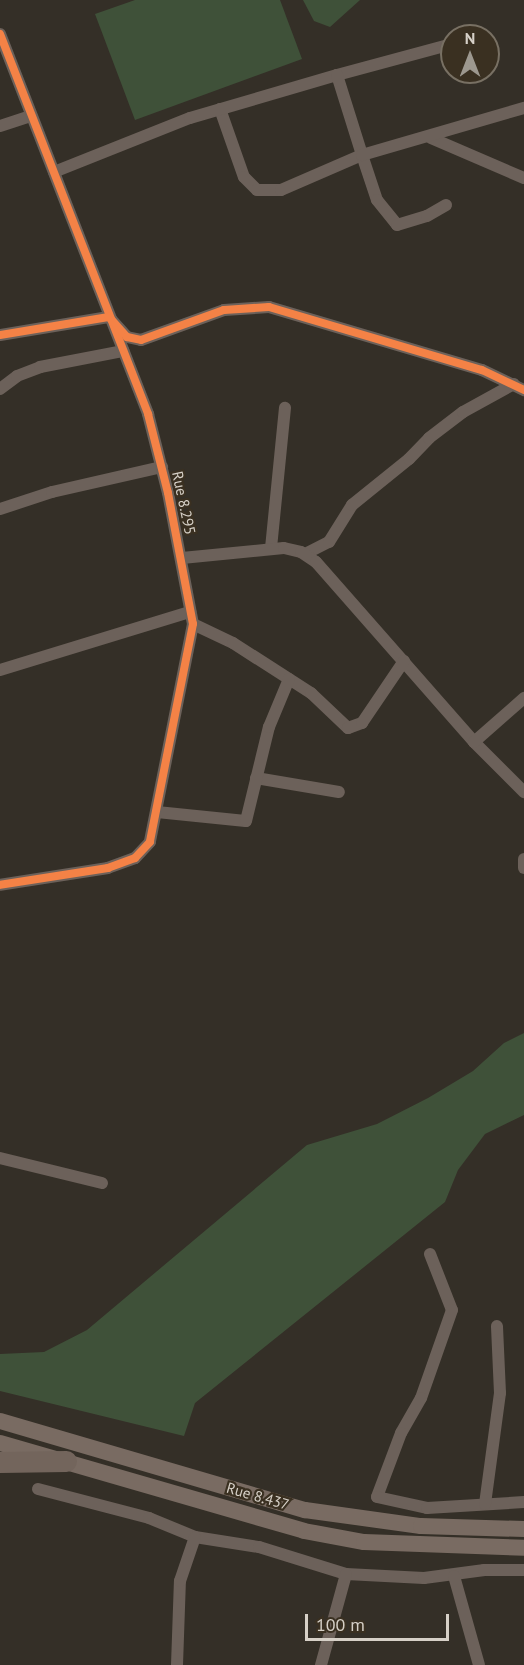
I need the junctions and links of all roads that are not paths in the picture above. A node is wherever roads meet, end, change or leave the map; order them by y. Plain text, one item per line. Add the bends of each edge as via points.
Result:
1 (0, 34) edge
2 (440, 47) edge
3 (337, 75) junction
4 (524, 108) edge
5 (220, 109) junction
6 (31, 116) junction
7 (0, 126) edge
8 (431, 138) junction
9 (362, 155) junction
10 (54, 172) junction
11 (524, 178) edge
12 (446, 205) dead end
13 (109, 317) junction
14 (0, 335) edge
15 (123, 351) junction
16 (519, 387) edge
17 (0, 389) edge
18 (285, 408) dead end
19 (162, 467) junction
20 (0, 509) edge
21 (272, 548) junction
22 (304, 554) junction
23 (182, 558) junction
24 (190, 612) junction
25 (193, 624) junction
26 (404, 661) junction
27 (0, 670) edge
28 (289, 679) junction
29 (524, 698) edge
30 (474, 742) junction
31 (256, 778) junction
32 (339, 792) dead end
33 (524, 792) edge
34 (158, 812) junction
35 (524, 859) edge
36 (524, 868) edge
37 (0, 885) edge
38 (0, 1158) edge
39 (102, 1182) dead end
40 (430, 1254) dead end
41 (498, 1326) dead end
42 (0, 1421) edge
43 (0, 1443) edge
44 (66, 1461) junction
45 (0, 1462) edge
46 (38, 1489) dead end
47 (524, 1502) edge
48 (485, 1504) junction
49 (524, 1529) edge
50 (195, 1537) junction
51 (524, 1548) edge
52 (524, 1570) edge
53 (346, 1574) junction
54 (454, 1576) junction
55 (177, 1665) edge
56 (321, 1665) edge
57 (479, 1665) edge

1 - 6 street, Rue 8.295
2 - 3 street
3 - 5 street
3 - 9 street
4 - 8 street
5 - 9 street via 244,177 257,190 280,190
5 - 10 street
6 - 7 street
6 - 10 street, Rue 8.295
8 - 9 street
8 - 11 street
9 - 12 street via 377,200 397,225
10 - 13 street, Rue 8.295
13 - 14 street
13 - 15 street, Rue 8.295
13 - 16 street via 127,337 141,340 224,310 269,307 482,370
15 - 17 street via 40,367 17,376
15 - 19 street, Rue 8.295 via 148,414
16 - 22 street via 463,412 429,438 352,505 329,542
18 - 21 street
19 - 20 street via 52,492
19 - 23 street, Rue 8.295
21 - 22 street
21 - 23 street
22 - 26 street via 343,588
23 - 24 street, Rue 8.295
24 - 25 street, Rue 8.295
24 - 27 street
25 - 28 street via 233,643
25 - 34 street, Rue 8.295
26 - 28 street via 355,728 348,728
26 - 30 street
28 - 31 street via 269,727
29 - 30 street
30 - 33 street
31 - 32 street
31 - 34 street via 246,821
34 - 37 street, Rue 8.295 via 150,842 135,858 91,872
35 - 36 street
38 - 39 street
40 - 48 street via 452,1310 421,1398 401,1433 377,1497 427,1508
41 - 48 street via 500,1393
42 - 49 main road, Rue 8.437 via 305,1510 421,1526
43 - 44 main road, Rue 8.437
44 - 45 highway
44 - 51 main road, Rue 8.437 via 304,1531 363,1542
46 - 50 street via 149,1518
47 - 48 street
50 - 53 street via 260,1547
50 - 55 street via 180,1581
52 - 54 street via 484,1570
53 - 54 street via 383,1578
53 - 56 street
54 - 57 street

